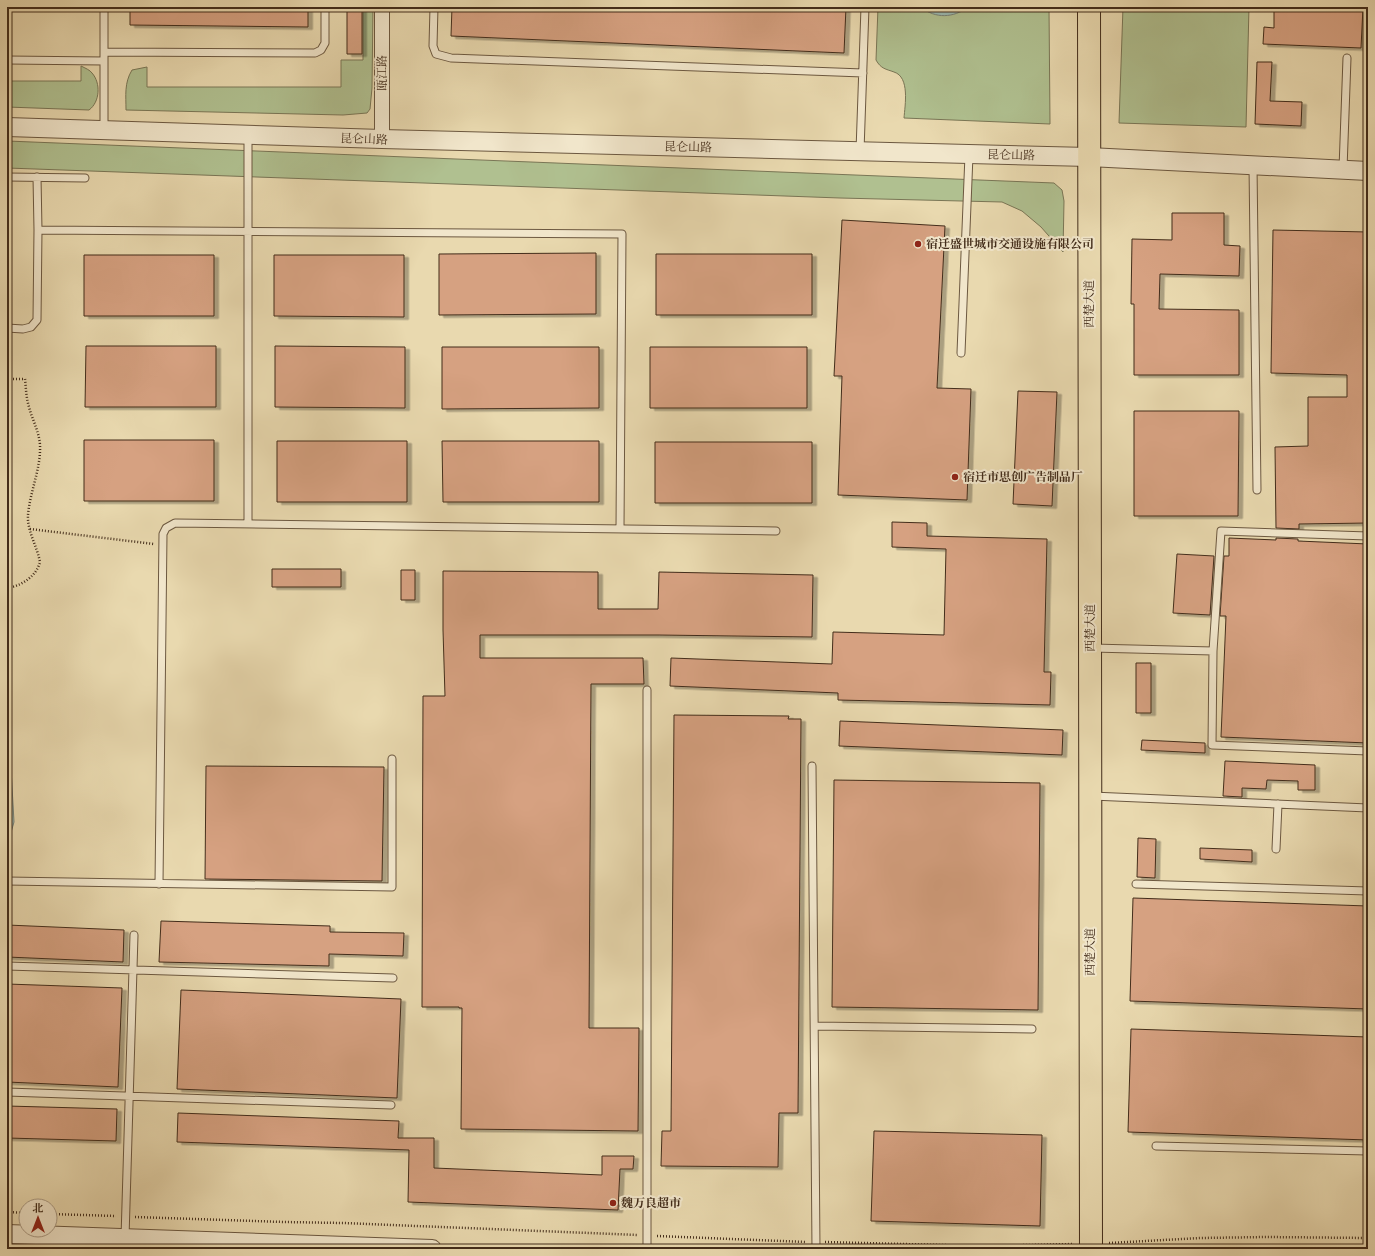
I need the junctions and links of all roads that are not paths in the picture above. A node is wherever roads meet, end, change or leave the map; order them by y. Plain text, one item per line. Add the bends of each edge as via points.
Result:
1 (104, 7) edge
2 (325, 7) edge
3 (382, 7) edge
4 (434, 7) edge
5 (865, 7) edge
6 (1089, 7) edge
7 (104, 52) junction
8 (1347, 58) dead end
9 (7, 60) edge
10 (104, 61) junction
11 (863, 73) junction
12 (7, 127) edge
13 (104, 130) junction
14 (248, 135) junction
15 (382, 139) junction
16 (860, 151) junction
17 (969, 154) junction
18 (1089, 157) junction
19 (1253, 165) junction
20 (1343, 170) junction
21 (1368, 171) edge
22 (7, 177) edge
23 (37, 177) junction
24 (85, 178) dead end
25 (38, 230) junction
26 (248, 232) junction
27 (7, 328) edge
28 (961, 353) dead end
29 (1257, 490) dead end
30 (248, 524) junction
31 (620, 529) junction
32 (776, 531) dead end
33 (1368, 536) edge
34 (1090, 648) junction
35 (1213, 651) junction
36 (647, 690) dead end
37 (1368, 750) edge
38 (392, 759) dead end
39 (812, 766) dead end
40 (1090, 796) junction
41 (1278, 804) junction
42 (1368, 808) edge
43 (1276, 849) dead end
44 (7, 881) edge
45 (159, 884) junction
46 (1136, 884) dead end
47 (1368, 891) edge
48 (134, 935) dead end
49 (7, 966) edge
50 (133, 970) junction
51 (393, 978) dead end
52 (815, 1026) junction
53 (1032, 1029) dead end
54 (7, 1092) edge
55 (129, 1096) junction
56 (390, 1105) dead end
57 (1156, 1146) dead end
58 (1368, 1151) edge
59 (7, 1234) edge
60 (125, 1238) junction
61 (165, 1244) edge
62 (816, 1245) edge
63 (256, 1246) edge
64 (1091, 1246) edge
65 (432, 1249) edge
66 (647, 1249) edge

1 - 7 lane
2 - 7 lane via 326,43 315,53
3 - 15 street, 瓯江路
4 - 11 lane via 433,46 436,54 451,58
5 - 11 lane
6 - 18 main road, 西楚大道
7 - 10 lane
8 - 20 lane
9 - 10 lane
10 - 13 lane
11 - 16 lane
12 - 13 street, 昆仑山路
13 - 14 street, 昆仑山路
14 - 15 street, 昆仑山路
14 - 26 lane
15 - 16 street, 昆仑山路
16 - 17 street, 昆仑山路
17 - 18 street, 昆仑山路
17 - 28 lane
18 - 19 street, 昆仑山路
18 - 34 main road, 西楚大道
19 - 20 street, 昆仑山路
19 - 29 lane
20 - 21 street, 昆仑山路
22 - 23 lane
23 - 24 lane
23 - 25 lane
25 - 26 lane
25 - 27 lane via 37,320 32,327
26 - 30 lane
26 - 31 lane via 622,234
30 - 31 lane
30 - 45 lane via 175,523 166,528 163,534
31 - 32 lane
33 - 35 lane via 1221,531
34 - 35 lane
34 - 40 main road, 西楚大道
35 - 37 lane via 1212,745
36 - 66 lane
38 - 45 lane via 392,888
39 - 52 lane
40 - 41 lane
40 - 64 main road, 西楚大道
41 - 42 lane
41 - 43 lane
44 - 45 lane
46 - 47 lane
48 - 50 lane
49 - 50 lane
50 - 51 lane
50 - 55 lane
52 - 53 lane
52 - 62 lane
54 - 55 lane
55 - 56 lane
55 - 60 lane
57 - 58 lane
59 - 60 street
60 - 61 street
61 - 63 street
63 - 65 street

